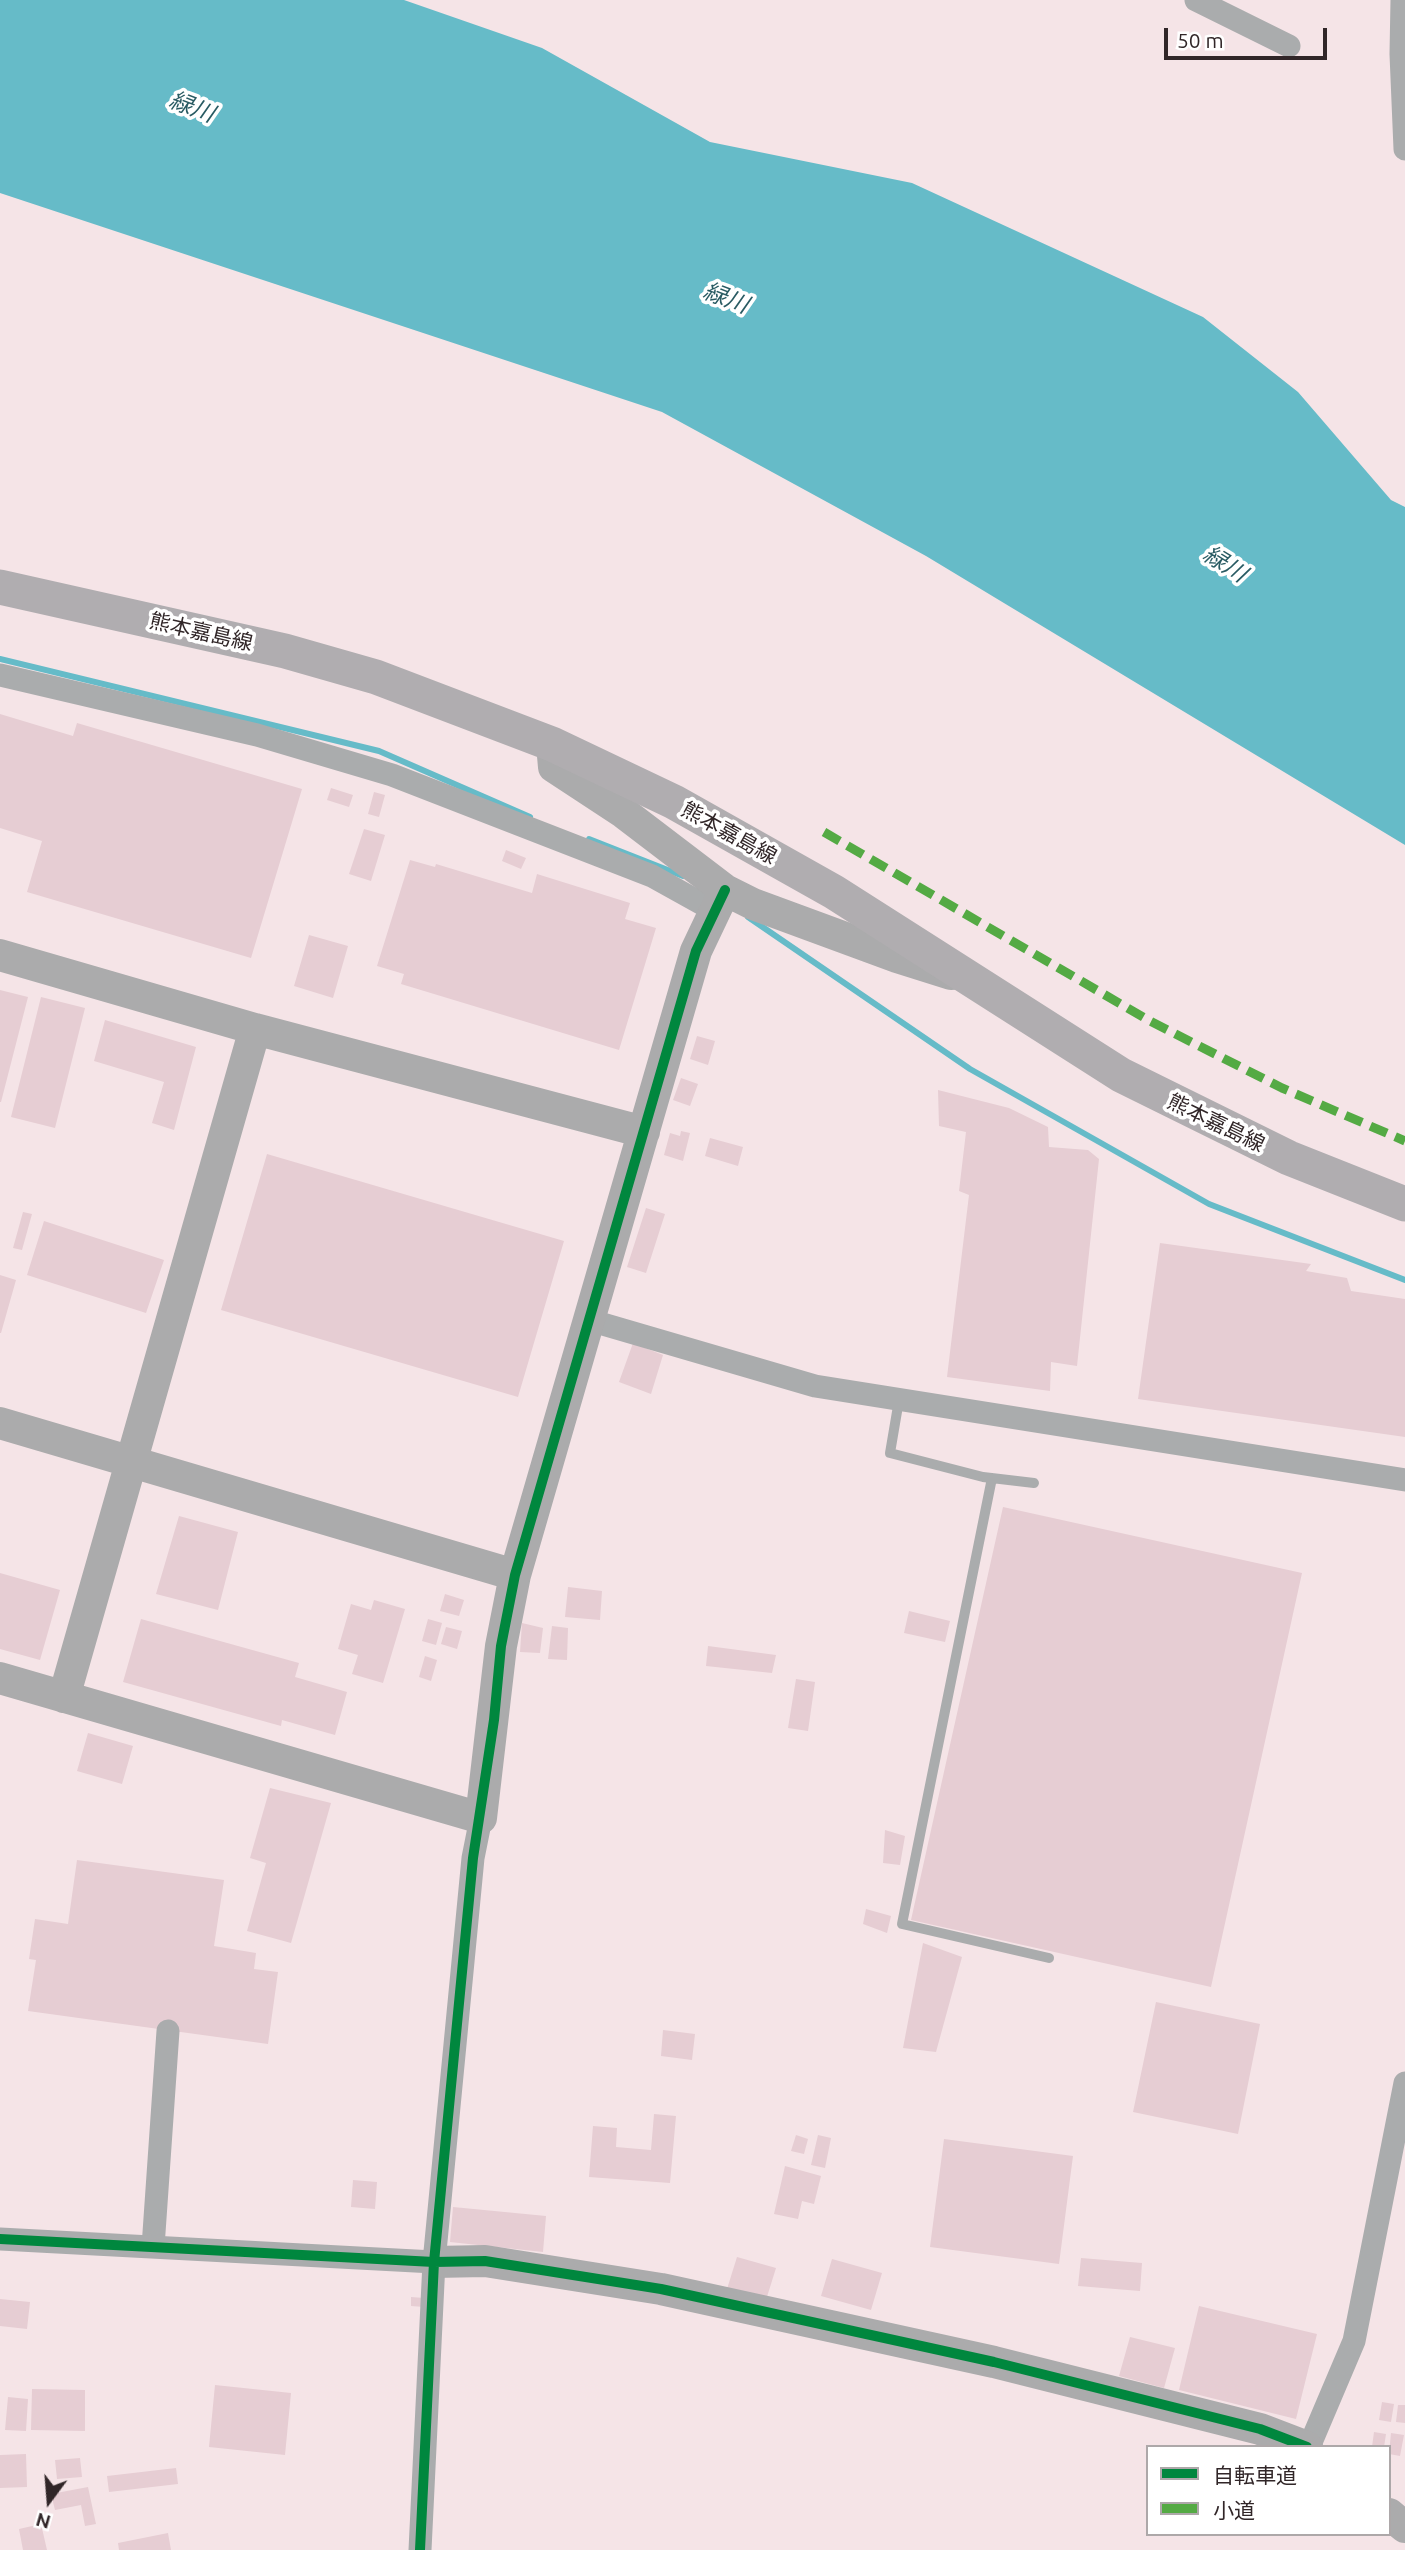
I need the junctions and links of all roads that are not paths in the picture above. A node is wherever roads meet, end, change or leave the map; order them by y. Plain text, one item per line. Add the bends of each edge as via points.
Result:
1 (1196, 0) edge
2 (1402, 0) edge
3 (1289, 46) dead end
4 (1405, 149) edge
5 (0, 587) edge
6 (0, 675) edge
7 (552, 744) junction
8 (720, 901) junction
9 (0, 955) edge
10 (972, 980) junction
11 (255, 1029) junction
12 (644, 1132) junction
13 (1405, 1204) edge
14 (589, 1320) junction
15 (899, 1400) junction
16 (0, 1423) edge
17 (133, 1460) junction
18 (992, 1478) junction
19 (1405, 1480) edge
20 (1034, 1483) dead end
21 (515, 1575) junction
22 (0, 1678) edge
23 (64, 1697) junction
24 (481, 1818) junction
25 (1049, 1958) dead end
26 (168, 2031) dead end
27 (1405, 2083) edge
28 (0, 2239) edge
29 (153, 2247) junction
30 (434, 2262) junction
31 (1303, 2445) edge
32 (1309, 2445) edge
33 (1391, 2516) edge
34 (1405, 2527) edge
35 (420, 2550) edge

1 - 3 street
2 - 4 street
5 - 7 main road, 熊本嘉島線 via 285,651 376,677
6 - 8 street via 257,735 392,775
7 - 8 street via 554,767 624,813
7 - 10 main road, 熊本嘉島線 via 768,853
8 - 10 street via 753,904
8 - 12 street via 696,951
9 - 11 street
10 - 13 main road, 熊本嘉島線 via 1121,1075 1202,1118
11 - 12 street
11 - 17 street
12 - 14 street
14 - 15 street via 815,1386
14 - 21 street
15 - 18 lane via 890,1453
15 - 19 street
16 - 17 street
17 - 21 street
17 - 23 street
18 - 20 lane
18 - 25 lane via 902,1924
21 - 24 street via 501,1646
22 - 23 street
23 - 24 street
24 - 30 street via 473,1858
26 - 29 street
27 - 32 street via 1354,2341
28 - 29 street
29 - 30 street
30 - 31 street via 485,2261 675,2292 994,2362 1260,2428
30 - 35 street
33 - 34 street

